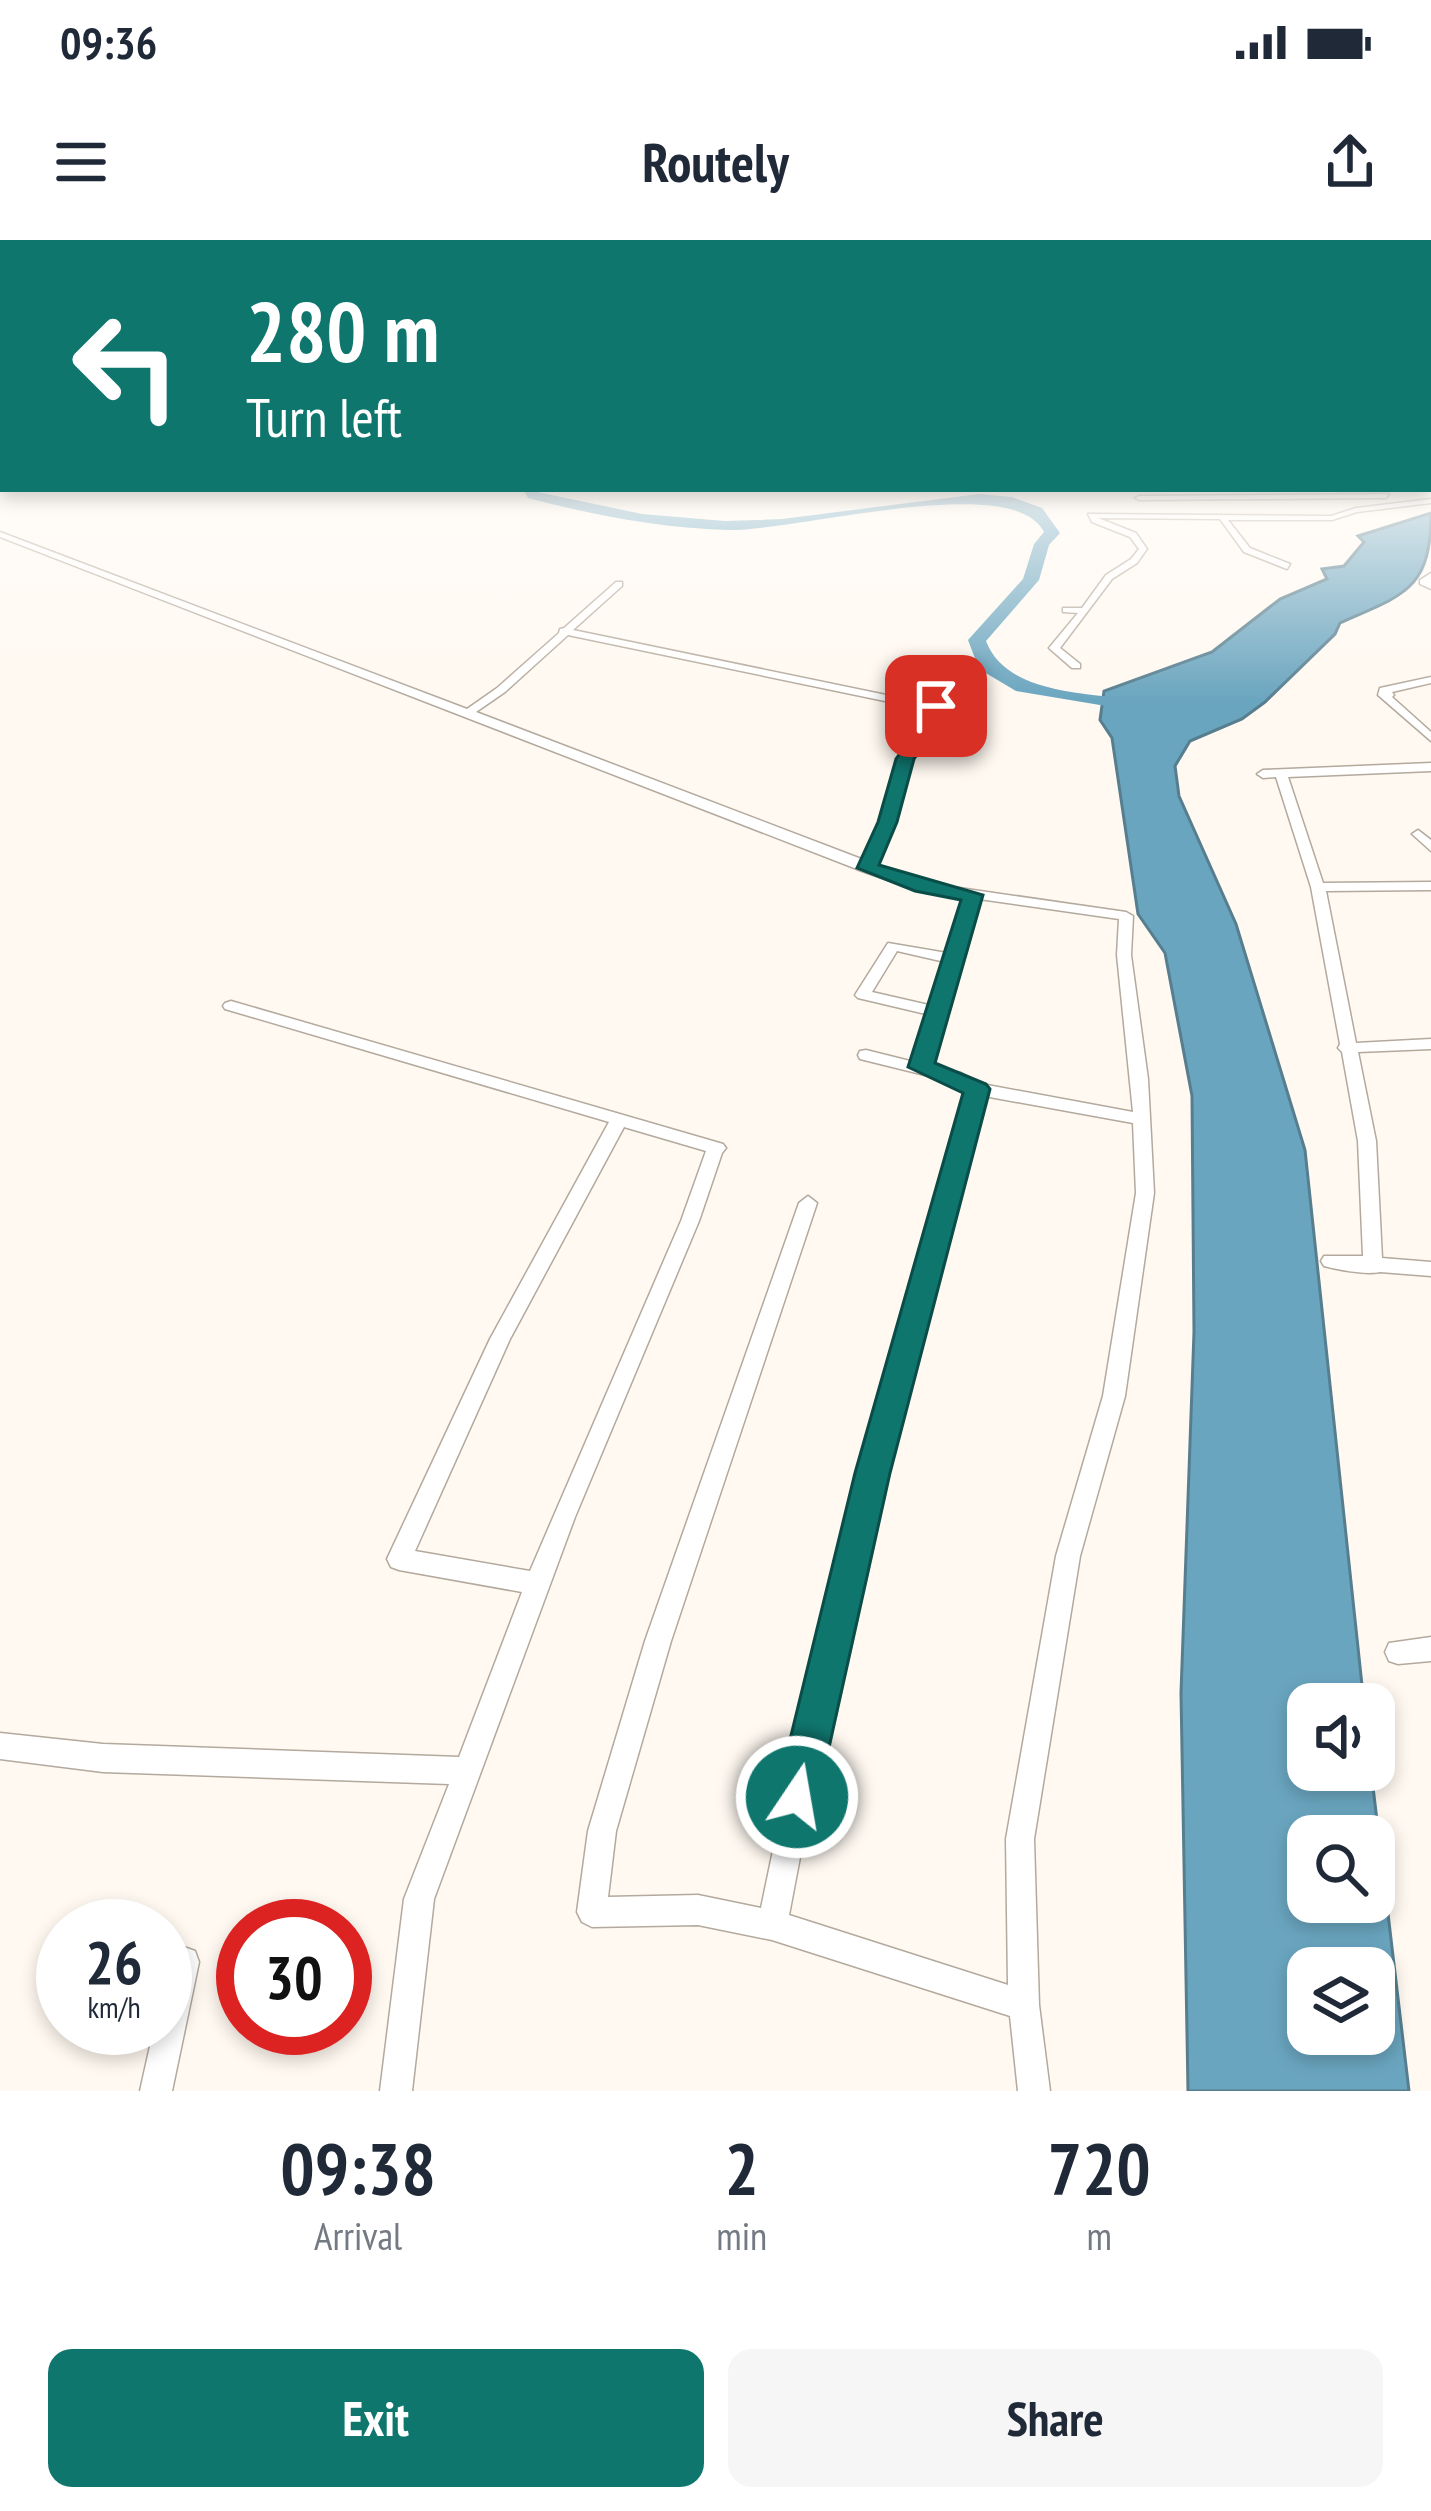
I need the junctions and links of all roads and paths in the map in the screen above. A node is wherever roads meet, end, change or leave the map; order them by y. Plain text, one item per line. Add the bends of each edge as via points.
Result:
1 (1117, 528) edge
2 (1230, 528) edge
3 (0, 534) edge
4 (1288, 566) dead end
5 (1431, 576) edge
6 (619, 584) dead end
7 (1431, 586) edge
8 (1066, 610) dead end
9 (1084, 611) junction
10 (563, 631) junction
11 (1076, 666) dead end
12 (1431, 680) edge
13 (1431, 694) edge
14 (1389, 695) junction
15 (468, 713) junction
16 (1431, 738) edge
17 (1431, 767) edge
18 (1418, 834) dead end
19 (1431, 847) edge
20 (867, 868) junction
21 (1431, 886) edge
22 (1318, 887) junction
23 (973, 895) junction
24 (952, 959) junction
25 (231, 1006) dead end
26 (939, 1012) junction
27 (1431, 1045) edge
28 (1346, 1048) junction
29 (866, 1055) dead end
30 (921, 1067) junction
31 (977, 1089) junction
32 (1141, 1119) junction
33 (619, 1120) junction
34 (808, 1203) dead end
35 (1331, 1262) dead end
36 (1373, 1268) junction
37 (1431, 1269) edge
38 (538, 1584) junction
39 (1431, 1649) edge
40 (1398, 1652) dead end
41 (0, 1746) edge
42 (467, 1771) junction
43 (772, 1925) junction
44 (1024, 2005) junction
45 (164, 2055) edge
46 (156, 2091) edge
47 (396, 2091) edge
48 (1034, 2091) edge

1 - 9 street via 1143,549
2 - 4 street via 1247,550
3 - 15 street
5 - 7 street via 1423,583
6 - 10 street
8 - 9 street
9 - 11 street via 1054,648
10 - 15 street
10 - 20 street via 940,709 905,759
12 - 14 street via 1384,690
13 - 14 street
14 - 16 street
15 - 20 street
17 - 22 street via 1272,773
18 - 19 street
20 - 23 street
21 - 22 street
22 - 28 street
23 - 24 street
23 - 32 street via 1126,916
24 - 26 street
24 - 26 street via 892,946 863,995
25 - 33 street
26 - 30 street
27 - 28 street
28 - 36 street via 1367,1141
29 - 30 street
30 - 31 street
31 - 32 street
31 - 43 street via 872,1473
32 - 44 street via 1144,1193 1128,1322 1109,1422 1067,1556 1020,1839
33 - 38 street via 715,1150
33 - 38 street via 500,1340 399,1559
34 - 43 street via 658,1641 602,1831 592,1912 698,1910
35 - 36 street
36 - 37 street
38 - 42 street
39 - 40 street
41 - 42 street via 103,1758
42 - 47 street via 419,1899
43 - 44 street
44 - 48 street
45 - 46 street

